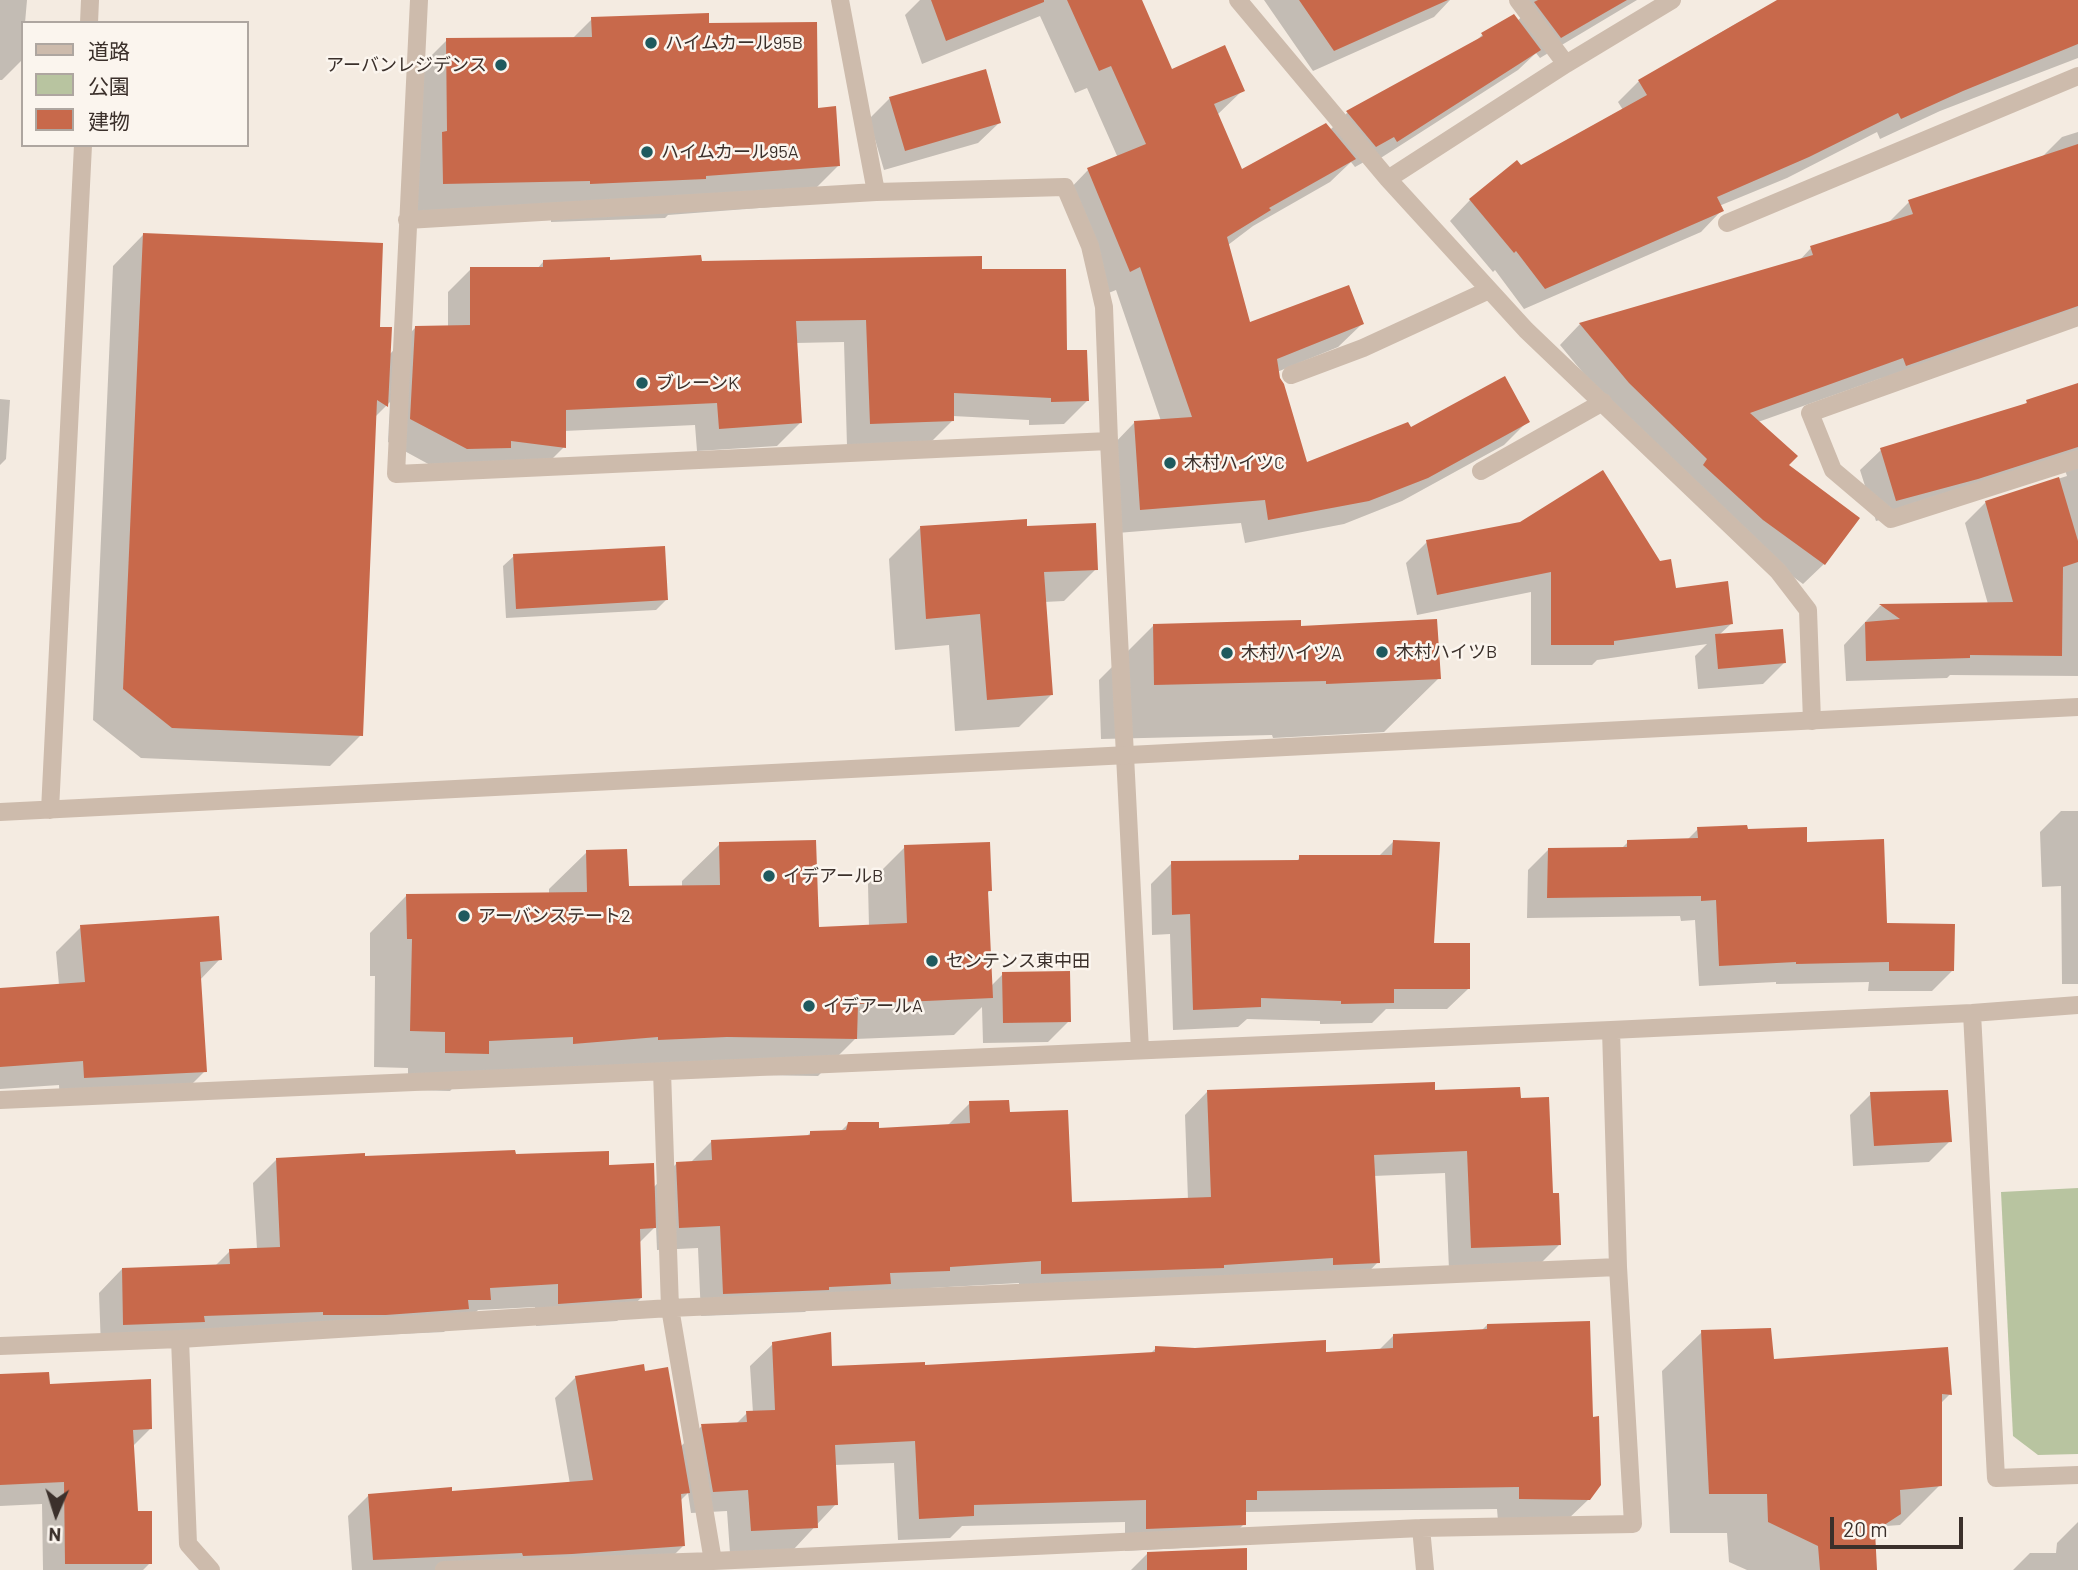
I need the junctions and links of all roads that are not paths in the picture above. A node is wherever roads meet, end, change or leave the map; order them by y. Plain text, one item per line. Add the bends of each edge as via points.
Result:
1 (90, 0) edge
2 (419, 0) edge
3 (840, 0) edge
4 (1238, 0) edge
5 (1518, 0) edge
6 (1672, 0) edge
7 (89, 21) edge
8 (1566, 64) junction
9 (2078, 76) edge
10 (82, 147) edge
11 (1388, 179) junction
12 (876, 192) junction
13 (407, 220) junction
14 (1727, 223) dead end
15 (1489, 290) junction
16 (2078, 317) edge
17 (1291, 375) dead end
18 (1603, 402) junction
19 (1109, 441) junction
20 (2078, 459) edge
21 (1481, 471) dead end
22 (2078, 707) edge
23 (1812, 721) junction
24 (1124, 757) junction
25 (50, 810) junction
26 (0, 812) edge
27 (2078, 1005) edge
28 (1972, 1013) junction
29 (1611, 1030) junction
30 (1140, 1050) junction
31 (662, 1071) junction
32 (0, 1100) edge
33 (1618, 1267) junction
34 (670, 1308) junction
35 (180, 1339) junction
36 (0, 1346) edge
37 (2078, 1475) edge
38 (1421, 1528) junction
39 (713, 1560) junction
40 (211, 1570) edge
41 (444, 1570) edge
42 (1425, 1570) edge

1 - 7 street
2 - 13 street
3 - 12 street
4 - 11 street
5 - 8 street
6 - 8 street
8 - 11 street
9 - 14 street
10 - 25 street
11 - 15 street
12 - 13 street
12 - 19 street via 1065,187 1090,246 1104,307
13 - 19 street via 396,474
15 - 17 street via 1363,348
15 - 18 street
16 - 20 street via 1810,413 1833,470 1891,519
18 - 21 street
18 - 23 street via 1778,571 1808,610
19 - 24 street
22 - 23 street
23 - 24 street
24 - 25 street
24 - 30 street
25 - 26 street
27 - 28 street
28 - 29 street
28 - 37 street via 1996,1478
29 - 30 street
29 - 33 street
30 - 31 street
31 - 32 street
31 - 34 street
33 - 34 street
33 - 38 street via 1633,1524
34 - 35 street
34 - 39 street
35 - 36 street
35 - 40 street via 188,1544
38 - 39 street
38 - 42 street
39 - 41 street

